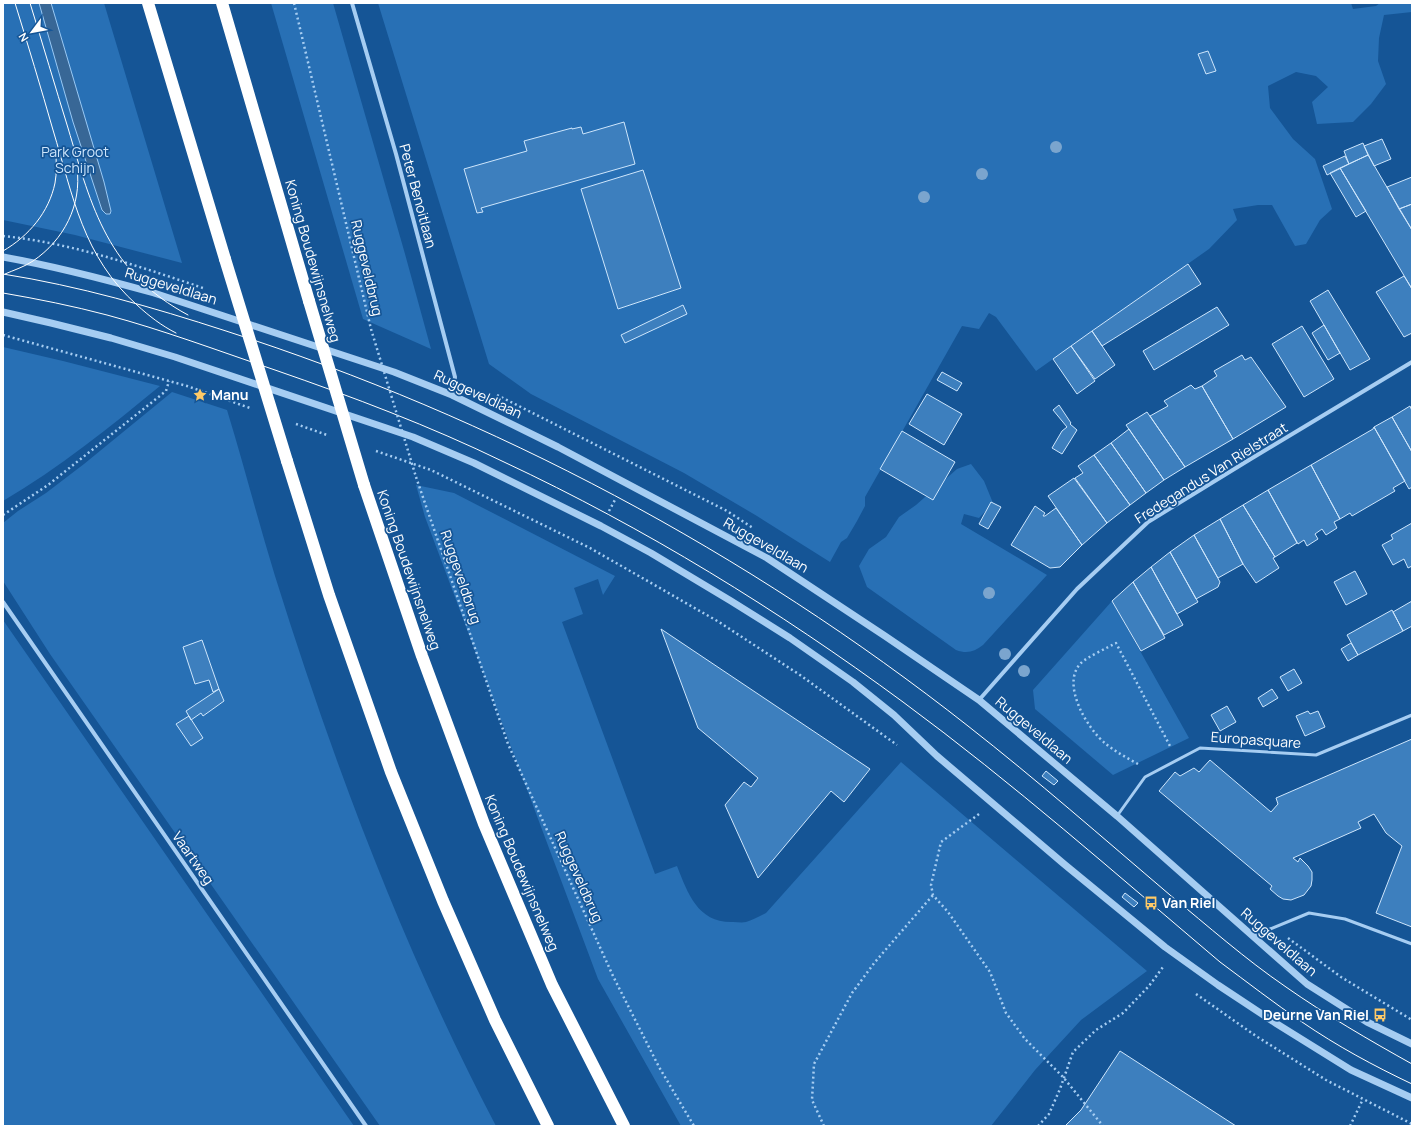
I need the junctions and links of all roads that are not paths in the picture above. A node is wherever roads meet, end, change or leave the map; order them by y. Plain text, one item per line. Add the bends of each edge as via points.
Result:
1 (148, 3) edge
2 (222, 3) edge
3 (352, 3) edge
4 (3, 257) edge
5 (3, 312) edge
6 (1412, 362) edge
7 (452, 395) junction
8 (3, 602) edge
9 (979, 700) junction
10 (1412, 715) edge
11 (1117, 816) junction
12 (1252, 937) junction
13 (1412, 944) edge
14 (1412, 1044) edge
15 (1412, 1098) edge
16 (366, 1126) edge
17 (548, 1126) edge
18 (624, 1126) edge

1 - 17 highway, bridge via 329,595 391,772 492,1013
2 - 18 highway, Koning Boudewijnsnelweg, bridge via 364,484 422,656 484,824 552,985
3 - 7 street, Peter Benoitlaan via 396,154 455,377
4 - 7 street, Ruggeveldlaan via 113,281 154,293 394,372
5 - 15 street via 168,355 413,437 474,463 651,553 784,634 853,682 1064,864 1194,968 1351,1070
6 - 9 street, Fredegandus Van Rielstraat via 1148,522 1077,589
7 - 9 street, Ruggeveldlaan via 558,447 767,558
8 - 16 street, Vaartweg
9 - 11 street, Ruggeveldlaan
10 - 11 lane, Europasquare via 1316,755 1200,748 1145,777
11 - 12 street, Ruggeveldlaan
12 - 13 lane via 1310,913 1346,919
12 - 14 street, Ruggeveldlaan via 1308,984 1367,1022

